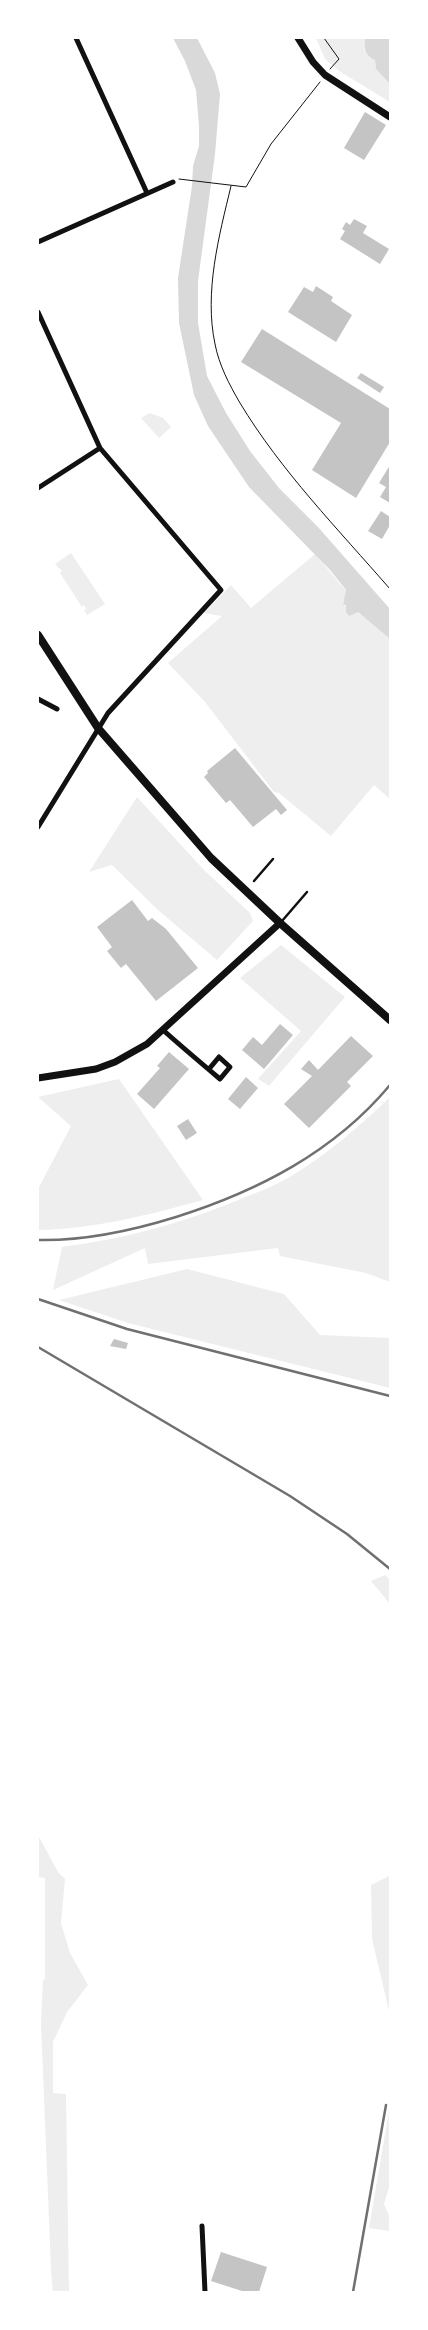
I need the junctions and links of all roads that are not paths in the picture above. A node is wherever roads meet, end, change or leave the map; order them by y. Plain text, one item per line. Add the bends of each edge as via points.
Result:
1 (76, 38) edge
2 (298, 38) edge
3 (390, 117) edge
4 (173, 182) dead end
5 (147, 192) junction
6 (38, 242) edge
7 (38, 312) edge
8 (100, 448) junction
9 (38, 488) edge
10 (38, 635) edge
11 (38, 699) edge
12 (57, 709) dead end
13 (98, 728) junction
14 (38, 827) edge
15 (273, 859) dead end
16 (254, 881) dead end
17 (307, 892) dead end
18 (280, 923) junction
19 (390, 1020) edge
20 (164, 1030) junction
21 (209, 1069) dead end
22 (38, 1078) edge
23 (202, 2226) dead end
24 (205, 2292) edge

1 - 5 street
2 - 3 main road via 325,75
4 - 5 street
5 - 6 street
7 - 8 street
8 - 9 street
8 - 13 street via 221,590 117,702
10 - 13 main road
11 - 12 street
13 - 14 street
13 - 18 main road via 225,873
15 - 16 lane
17 - 18 lane
18 - 19 main road
18 - 20 main road
20 - 21 street
20 - 22 main road via 134,1052 96,1069
23 - 24 street

